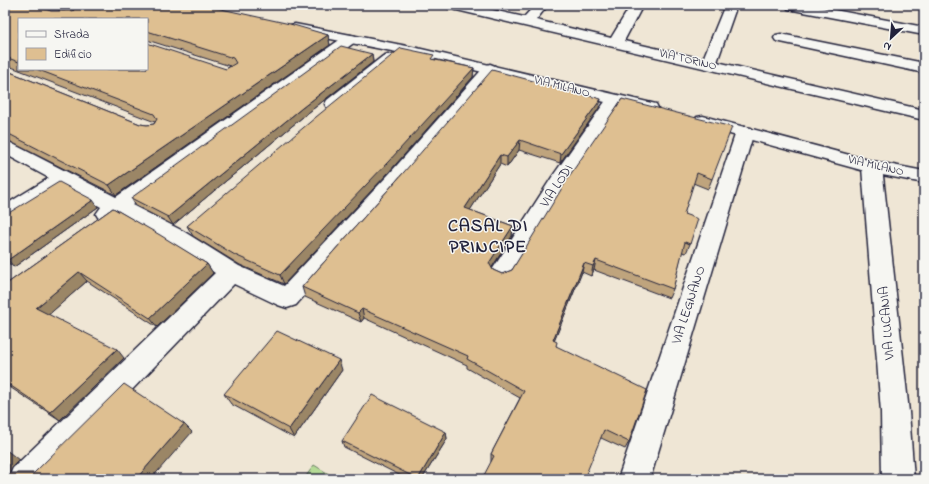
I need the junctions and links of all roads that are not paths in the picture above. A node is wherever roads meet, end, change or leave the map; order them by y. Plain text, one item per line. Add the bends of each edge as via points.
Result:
1 (453, 5) edge
2 (542, 5) edge
3 (637, 5) edge
4 (731, 5) edge
5 (793, 6) dead end
6 (526, 23) junction
7 (279, 25) edge
8 (924, 31) edge
9 (781, 38) dead end
10 (350, 39) junction
11 (615, 43) junction
12 (400, 50) junction
13 (708, 65) junction
14 (924, 68) edge
15 (490, 69) junction
16 (615, 100) junction
17 (661, 111) edge
18 (322, 112) edge
19 (924, 115) edge
20 (691, 119) edge
21 (744, 132) junction
22 (5, 147) edge
23 (872, 167) junction
24 (924, 177) edge
25 (64, 178) junction
26 (116, 207) junction
27 (5, 215) edge
28 (91, 225) edge
29 (231, 272) junction
30 (502, 274) edge
31 (24, 479) edge
32 (634, 479) edge
33 (898, 479) edge

1 - 6 street, VIA TORINO
2 - 6 street
3 - 11 street
4 - 13 street
5 - 8 street
6 - 11 street, VIA TORINO
7 - 10 street, VIA MILANO
9 - 14 street
10 - 12 street, VIA MILANO
10 - 26 street
11 - 13 street, VIA TORINO
12 - 15 street, VIA MILANO
12 - 18 street
13 - 19 street, VIA TORINO
15 - 16 street, VIA MILANO
15 - 29 street via 397,177 287,298
16 - 17 street, VIA MILANO
16 - 30 street, VIA LODI via 559,182
20 - 21 street, VIA MILANO
21 - 23 street, VIA MILANO
21 - 32 street, VIA LEGNANO
22 - 25 street
23 - 24 street, VIA MILANO
23 - 33 street, VIA LUCANIA via 895,412
25 - 26 street
25 - 27 street
26 - 28 street
26 - 29 street via 181,232
29 - 31 street

